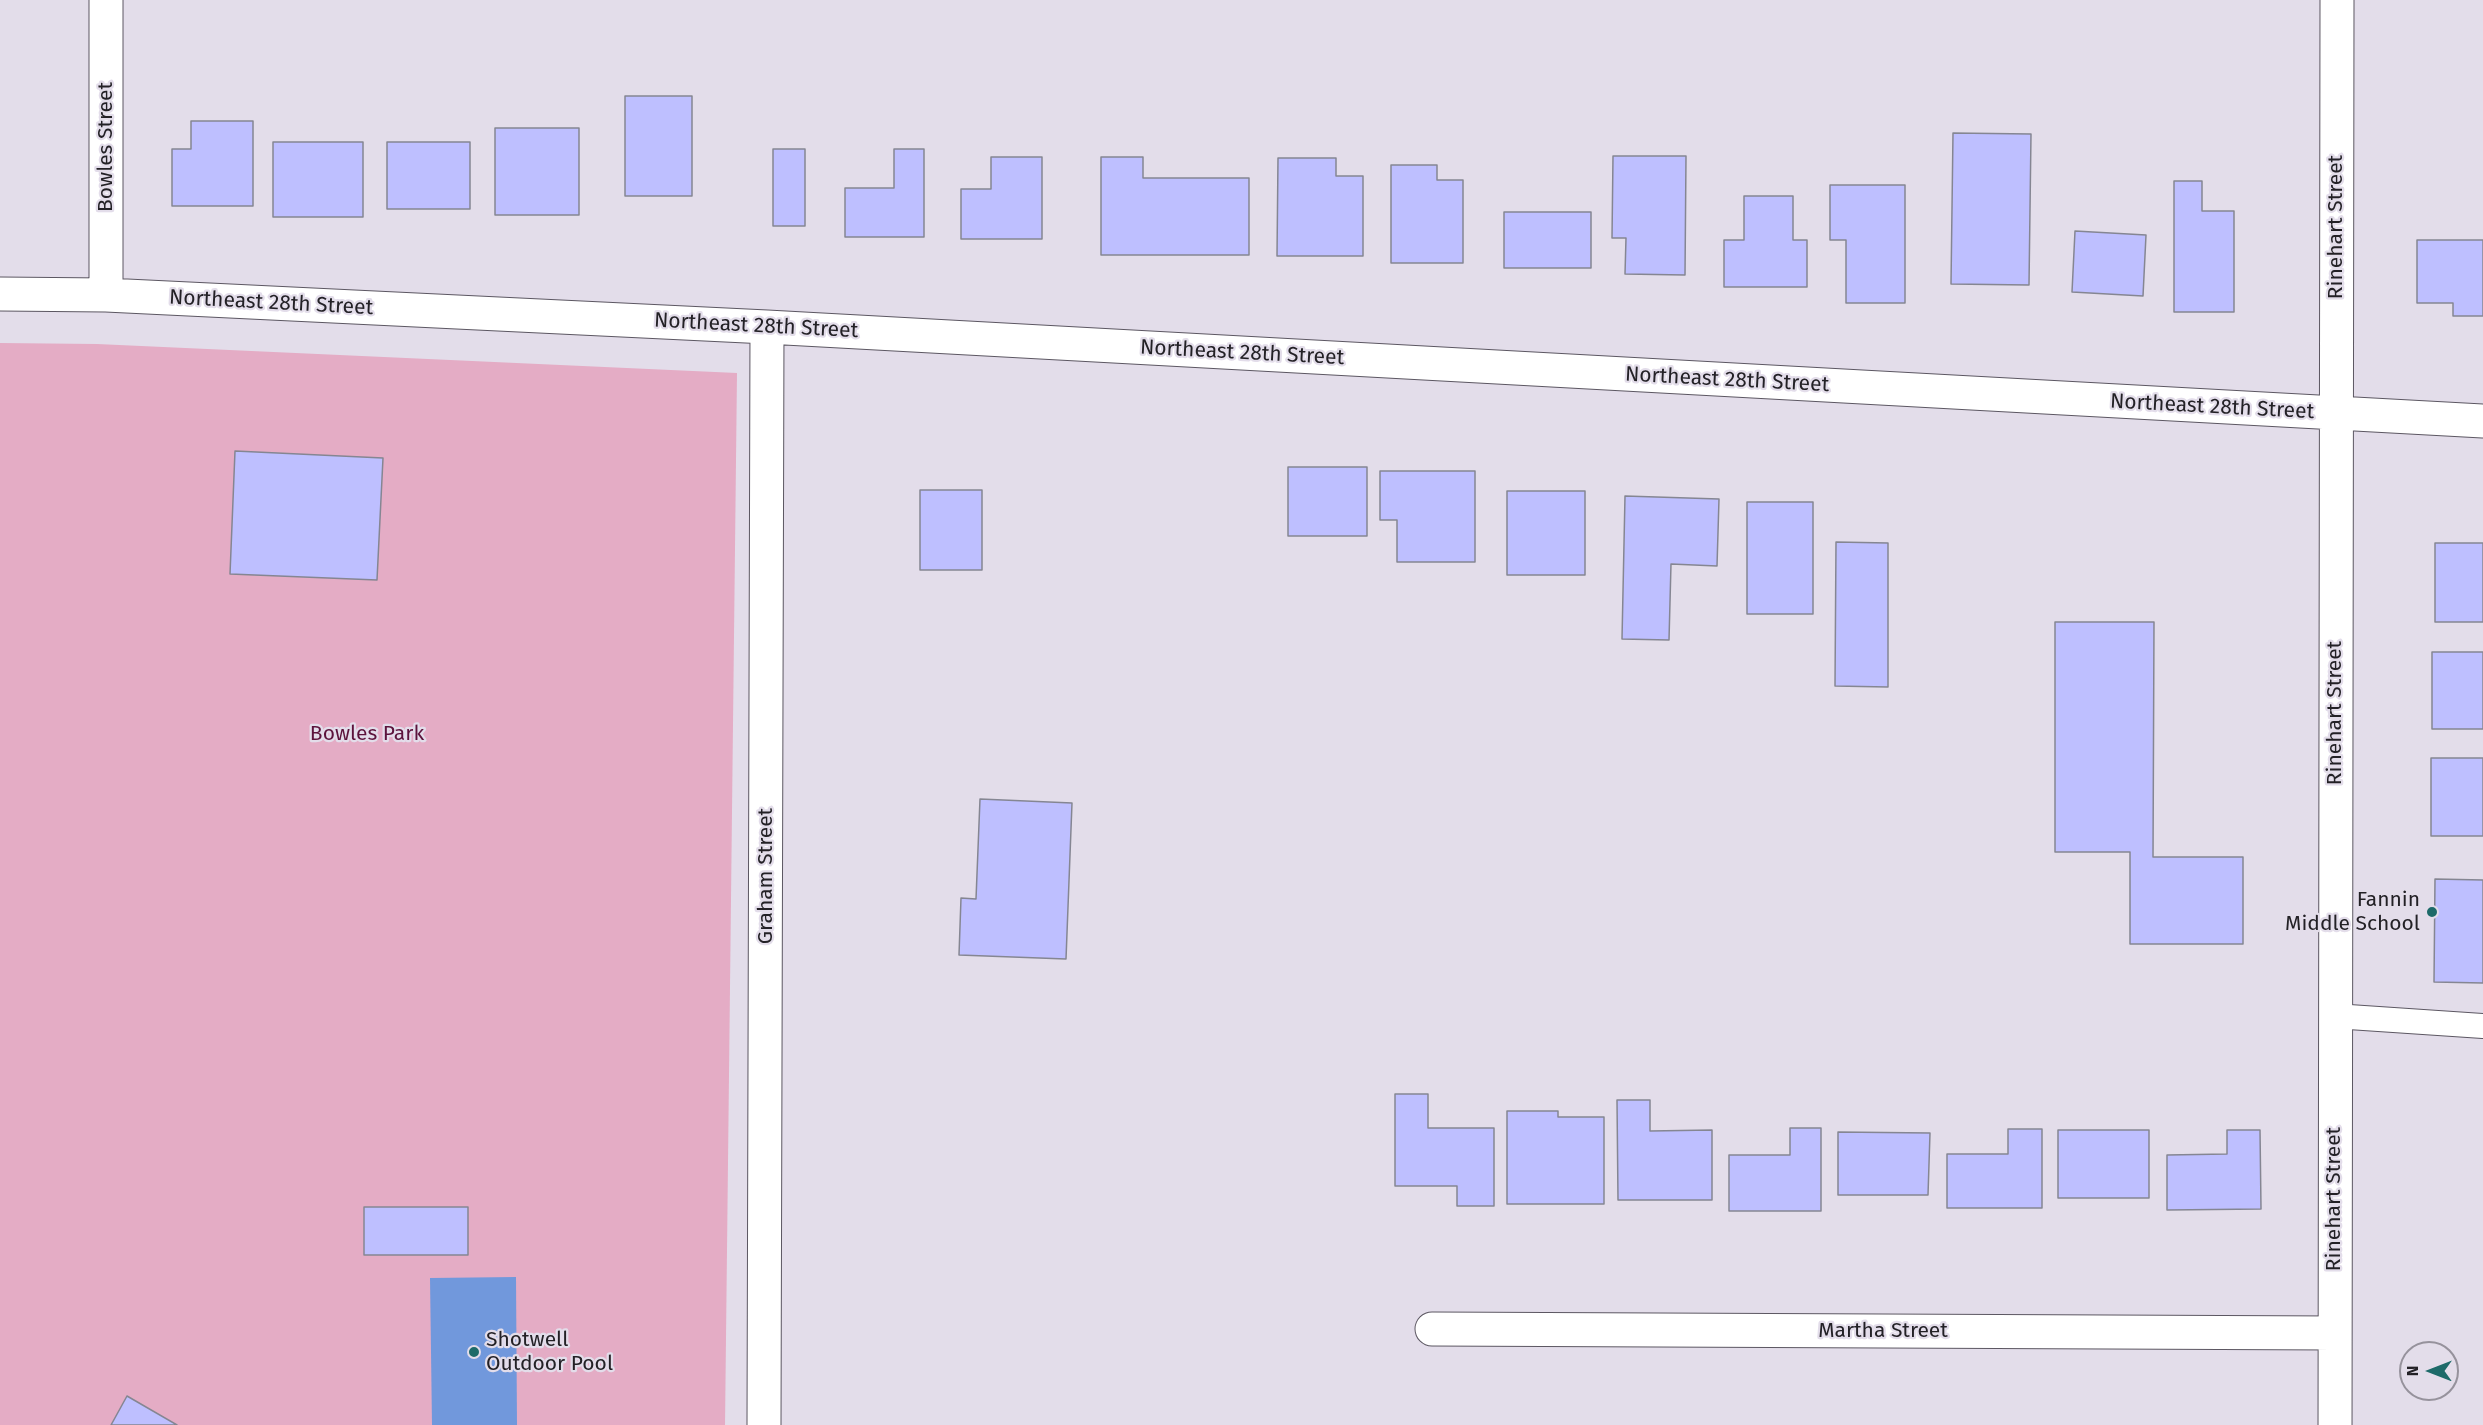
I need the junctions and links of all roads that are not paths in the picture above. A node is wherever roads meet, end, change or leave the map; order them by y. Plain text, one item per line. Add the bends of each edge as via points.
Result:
1 (106, 0) edge
2 (2337, 0) edge
3 (0, 294) edge
4 (106, 295) junction
5 (766, 327) junction
6 (2336, 414) junction
7 (2483, 421) edge
8 (2334, 1016) junction
9 (2483, 1026) edge
10 (1432, 1329) dead end
11 (2334, 1333) junction
12 (764, 1425) edge
13 (2335, 1425) edge

1 - 4 street, Bowles Street
2 - 6 street, Rinehart Street
3 - 4 street, Northeast 28th Street
4 - 5 street, Northeast 28th Street
5 - 6 street, Northeast 28th Street
5 - 12 street, Graham Street
6 - 7 street, Northeast 28th Street
6 - 8 street, Rinehart Street
8 - 9 lane
8 - 11 street, Rinehart Street
10 - 11 street, Martha Street
11 - 13 street, Rinehart Street

